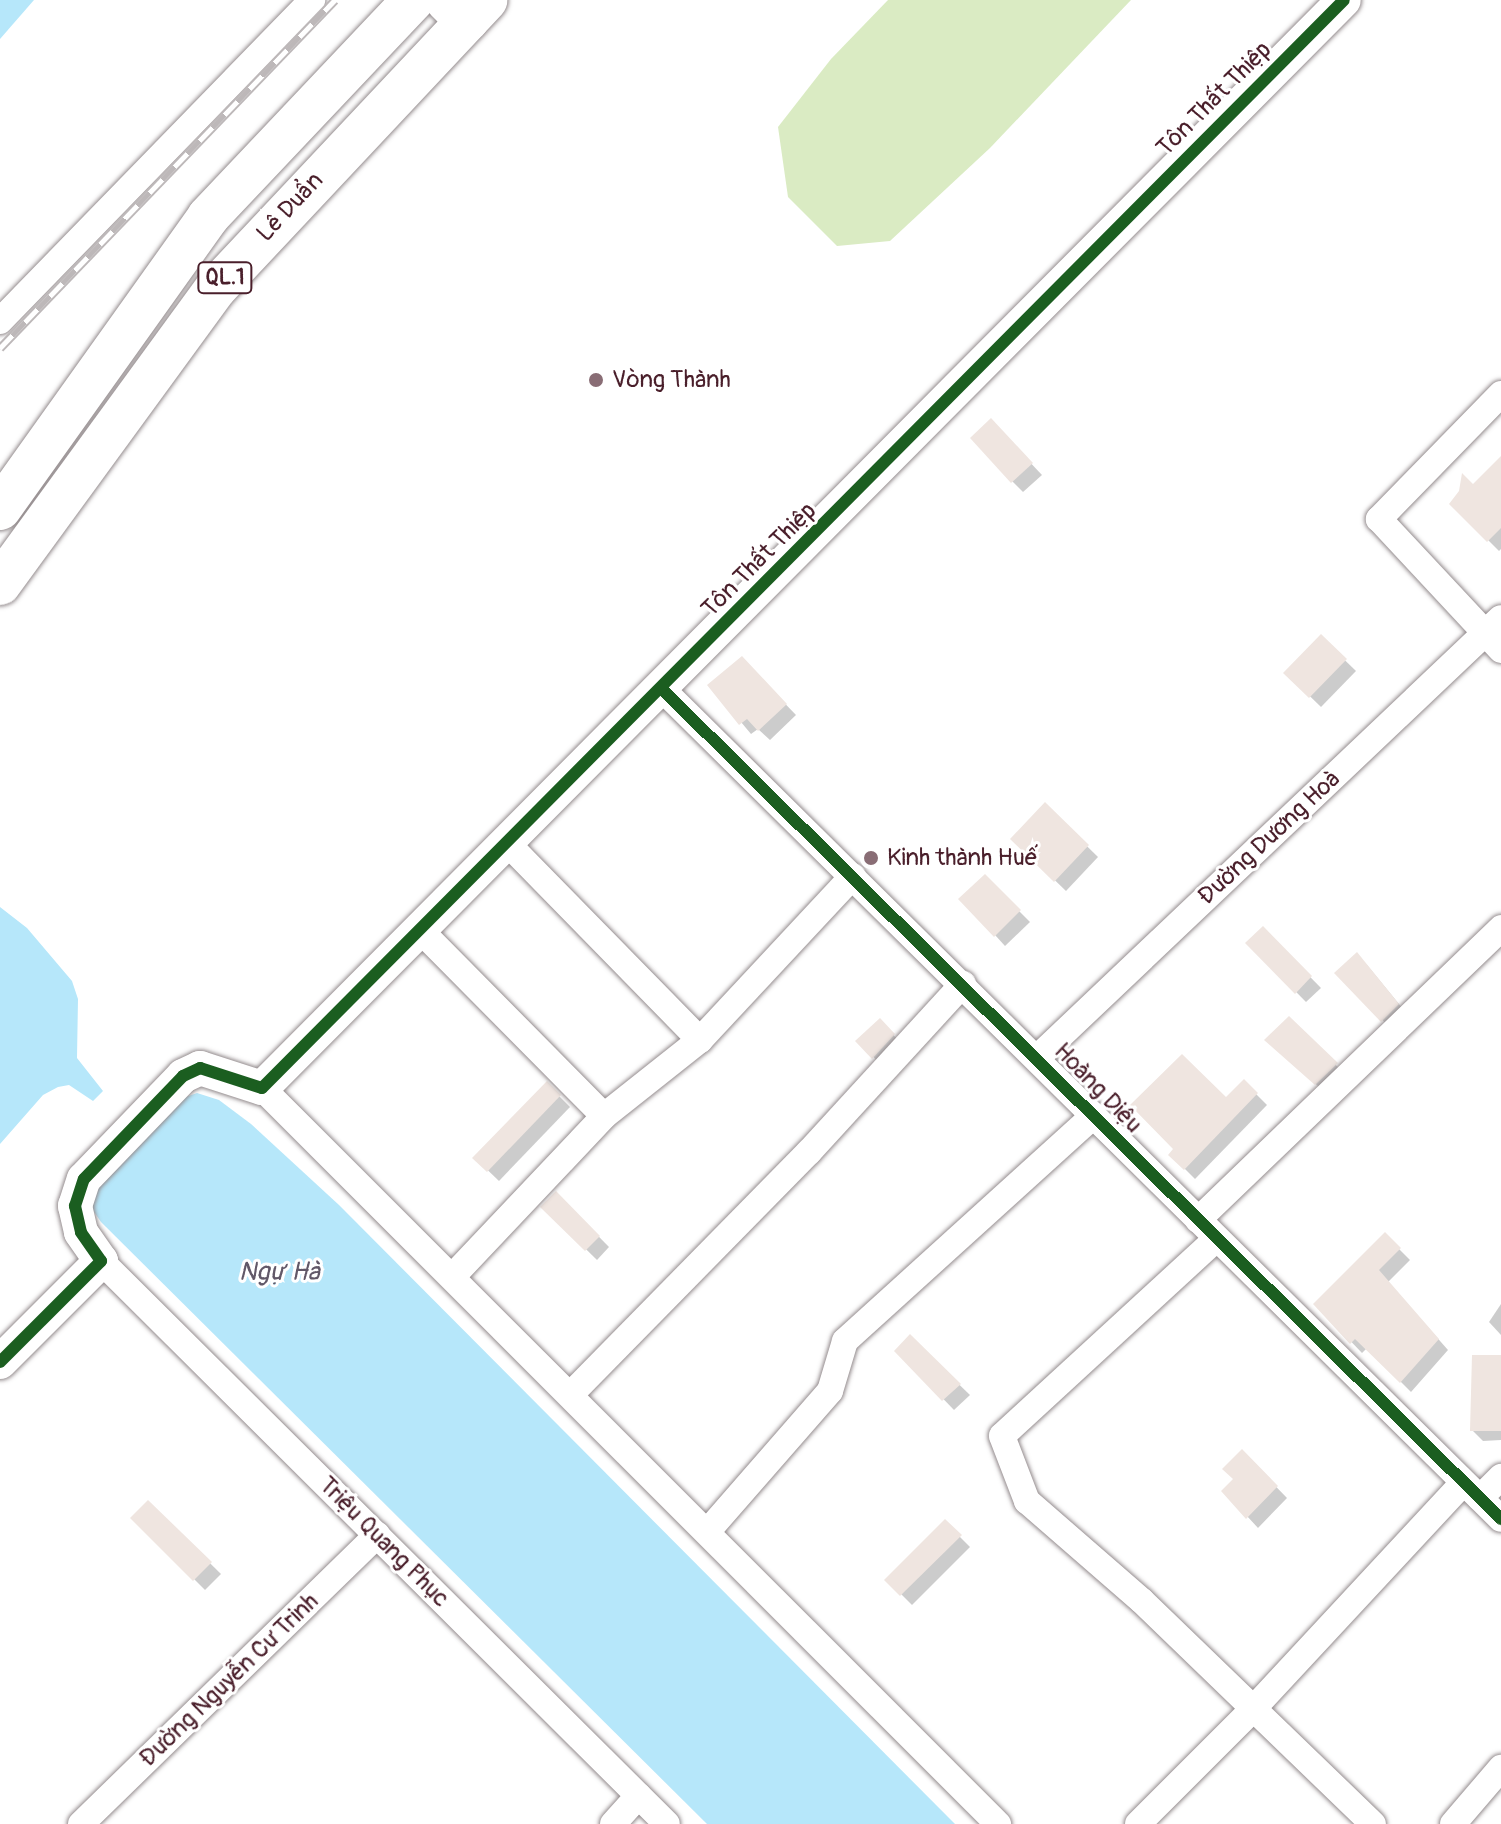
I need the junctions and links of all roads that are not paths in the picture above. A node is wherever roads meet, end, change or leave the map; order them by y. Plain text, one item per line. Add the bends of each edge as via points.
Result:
1 (312, 0) edge
2 (413, 0) edge
3 (1344, 0) edge
4 (466, 7) edge
5 (0, 321) edge
6 (1501, 394) edge
7 (0, 509) edge
8 (0, 584) edge
9 (1496, 634) edge
10 (662, 689) junction
11 (509, 845) junction
12 (853, 876) junction
13 (1501, 928) edge
14 (421, 931) junction
15 (963, 984) junction
16 (700, 1040) junction
17 (1037, 1058) junction
18 (262, 1088) junction
19 (1094, 1115) junction
20 (604, 1116) junction
21 (1206, 1230) junction
22 (101, 1261) junction
23 (452, 1277) junction
24 (0, 1362) edge
25 (571, 1394) junction
26 (1501, 1477) edge
27 (1472, 1491) junction
28 (1501, 1519) edge
29 (707, 1532) junction
30 (377, 1535) junction
31 (1253, 1709) junction
32 (1501, 1768) edge
33 (638, 1796) junction
34 (81, 1824) edge
35 (613, 1824) edge
36 (667, 1824) edge
37 (998, 1824) edge
38 (1138, 1824) edge
39 (1373, 1824) edge
40 (1453, 1824) edge

1 - 5 street
2 - 7 main road, QL.1 via 208,217
3 - 10 street, Tôn Thất Thiệp
4 - 8 main road, Lê Duẩn / QL.1 via 216,288
6 - 9 street via 1379,519
9 - 17 street, Đường Dương Hoà
10 - 11 street, Tôn Thất Thiệp
10 - 12 street, Hoàng Diệu
11 - 14 street, Tôn Thất Thiệp
11 - 16 street
12 - 15 street, Hoàng Diệu
12 - 16 street
13 - 21 street
14 - 18 street, Tôn Thất Thiệp
14 - 20 street
15 - 17 street, Hoàng Diệu
15 - 25 street via 809,1152
16 - 20 street
17 - 19 street, Hoàng Diệu
18 - 22 street via 200,1068 183,1076 84,1179 75,1206 81,1232
18 - 23 street
19 - 21 street, Hoàng Diệu
19 - 29 street via 845,1341 830,1391
20 - 23 street
21 - 27 street, Hoàng Diệu
21 - 31 street via 1002,1436 1027,1501 1142,1601
22 - 24 street
22 - 30 street, Triệu Quang Phục
23 - 25 street
25 - 29 street
26 - 27 street
27 - 28 street, Hoàng Diệu
27 - 31 street
29 - 37 street
30 - 33 street, Triệu Quang Phục
30 - 34 street, Đường Nguyễn Cư Trinh
31 - 38 street
31 - 39 street
32 - 40 street
33 - 35 street
33 - 36 street, Triệu Quang Phục

